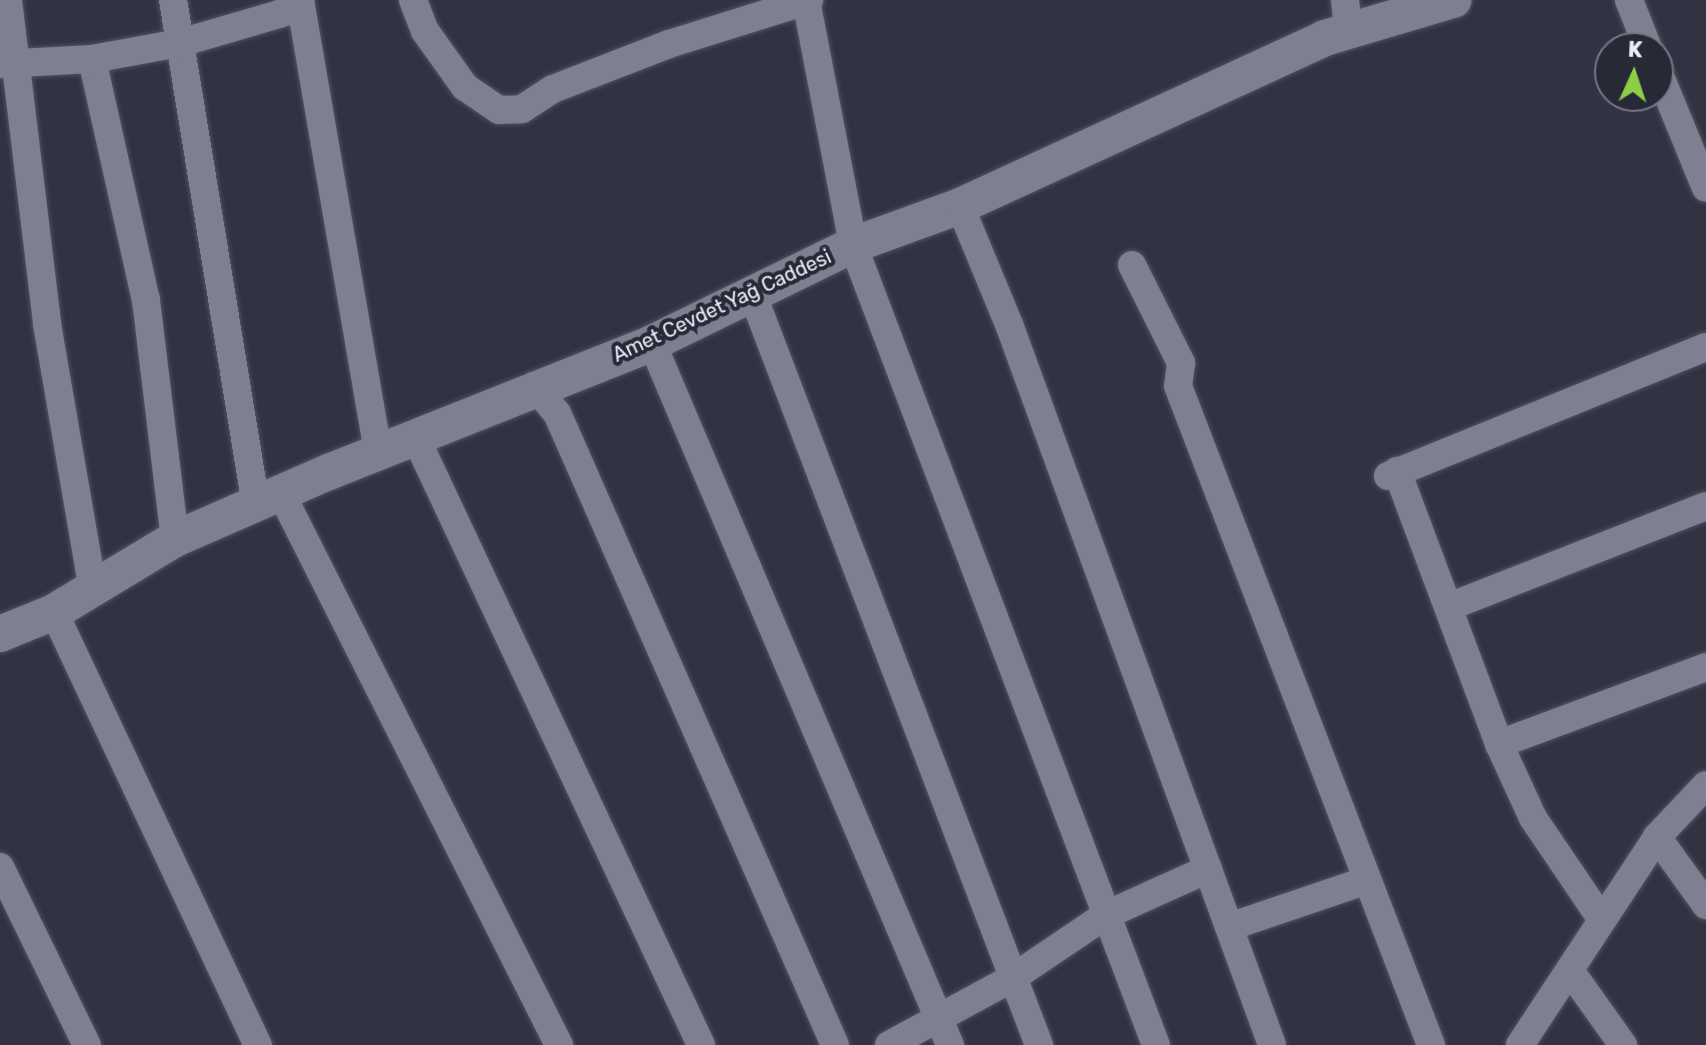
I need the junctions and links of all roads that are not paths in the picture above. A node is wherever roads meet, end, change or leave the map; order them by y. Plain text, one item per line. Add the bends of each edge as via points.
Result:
1 (8, 0) edge
2 (173, 0) edge
3 (413, 0) edge
4 (1629, 0) edge
5 (807, 1) edge
6 (300, 3) edge
7 (1430, 3) edge
8 (1346, 16) edge
9 (1642, 32) edge
10 (180, 43) junction
11 (92, 59) junction
12 (8, 64) edge
13 (1674, 110) edge
14 (1706, 188) edge
15 (960, 206) junction
16 (853, 245) junction
17 (1132, 265) dead end
18 (752, 293) junction
19 (652, 343) junction
20 (1706, 347) edge
21 (534, 386) junction
22 (415, 436) junction
23 (378, 452) junction
24 (269, 500) junction
25 (1706, 506) edge
26 (175, 539) junction
27 (93, 589) junction
28 (1451, 606) junction
29 (54, 612) junction
30 (0, 634) edge
31 (1706, 667) edge
32 (1499, 744) junction
33 (1706, 785) edge
34 (1657, 837) junction
35 (0, 867) edge
36 (1208, 869) junction
37 (1365, 881) junction
38 (1706, 905) edge
39 (1106, 915) junction
40 (1602, 920) junction
41 (1229, 927) junction
42 (1571, 972) junction
43 (1014, 977) junction
44 (939, 1018) junction
45 (87, 1045) edge
46 (258, 1045) edge
47 (559, 1045) edge
48 (701, 1045) edge
49 (835, 1045) edge
50 (889, 1045) edge
51 (950, 1045) edge
52 (1039, 1045) edge
53 (1156, 1045) edge
54 (1272, 1045) edge
55 (1431, 1045) edge
56 (1520, 1045) edge
57 (1623, 1045) edge

1 - 12 street
2 - 10 street
3 - 5 street via 425,31 465,87 499,110 522,109 553,89 669,44
4 - 9 street
5 - 16 street
6 - 10 street
6 - 23 street
7 - 8 street, Amet Cevdet Yağ Caddesi
8 - 15 street, Amet Cevdet Yağ Caddesi
10 - 11 street
10 - 24 street
11 - 12 street
11 - 26 street via 146,300
12 - 27 street
13 - 14 street
15 - 16 street, Amet Cevdet Yağ Caddesi
15 - 36 street
16 - 18 street, Amet Cevdet Yağ Caddesi
16 - 39 street
17 - 37 street via 1181,363 1178,386
18 - 19 street, Amet Cevdet Yağ Caddesi
18 - 43 street
19 - 21 street, Amet Cevdet Yağ Caddesi
19 - 44 street
20 - 28 street via 1393,473
21 - 22 street, Amet Cevdet Yağ Caddesi
21 - 49 street via 557,413
22 - 23 street, Amet Cevdet Yağ Caddesi
22 - 48 street
23 - 24 street, Amet Cevdet Yağ Caddesi
24 - 26 street, Amet Cevdet Yağ Caddesi
24 - 47 street
25 - 28 street
26 - 27 street, Amet Cevdet Yağ Caddesi
27 - 29 street, Amet Cevdet Yağ Caddesi
28 - 32 street
29 - 30 street, Amet Cevdet Yağ Caddesi
29 - 46 street
31 - 32 street
32 - 40 street via 1533,818
33 - 34 street
34 - 38 street
34 - 40 street
35 - 45 street
36 - 39 street
36 - 41 street
37 - 41 street
37 - 55 street
39 - 43 street
39 - 53 street
40 - 42 street
41 - 54 street
42 - 56 street
42 - 57 street
43 - 44 street
43 - 52 street
44 - 50 street
44 - 51 street

